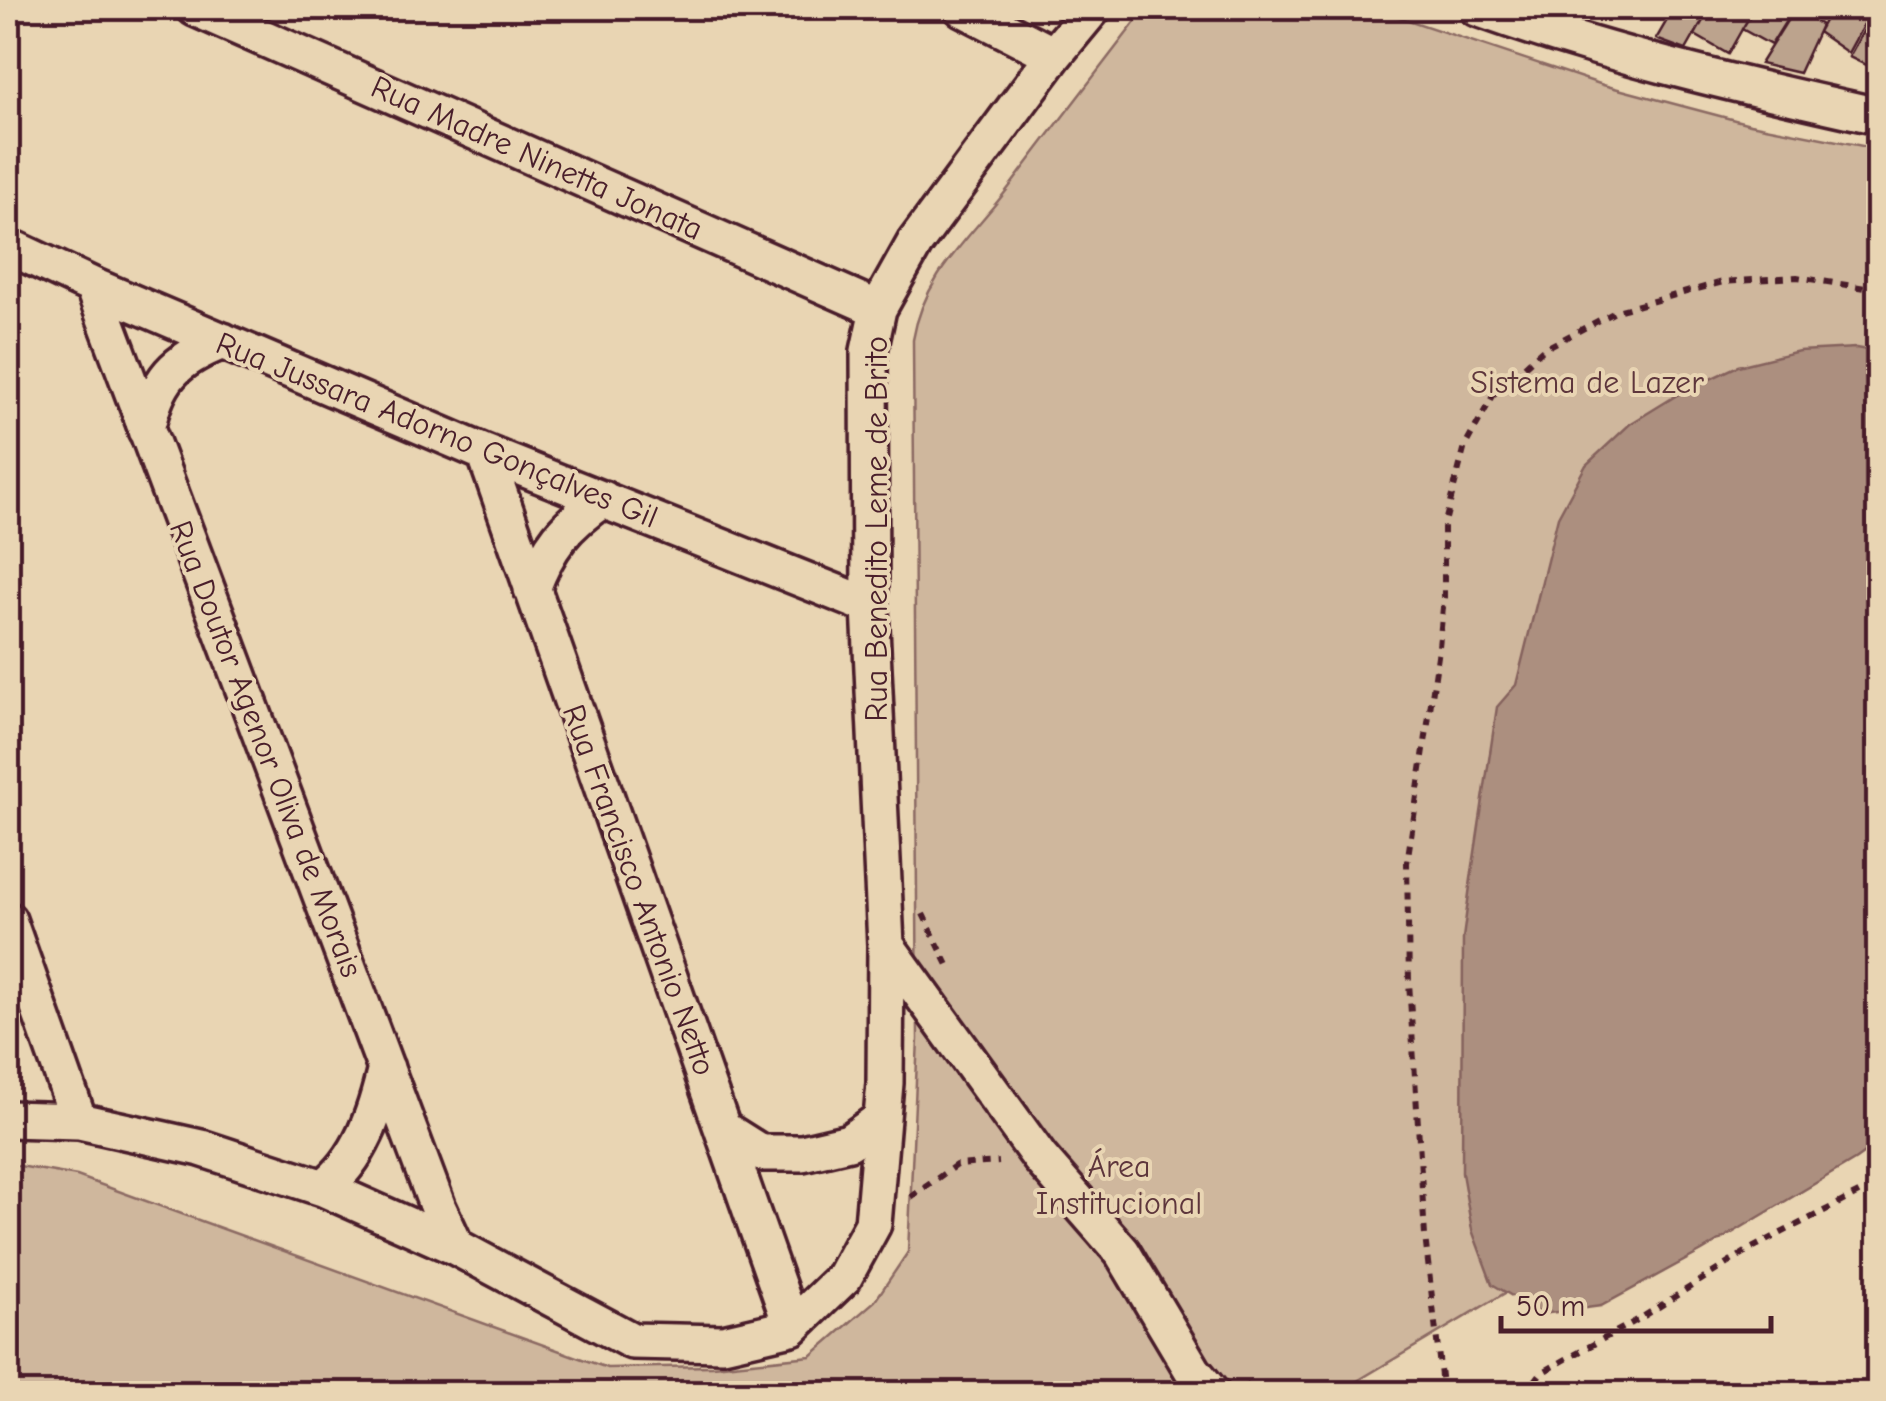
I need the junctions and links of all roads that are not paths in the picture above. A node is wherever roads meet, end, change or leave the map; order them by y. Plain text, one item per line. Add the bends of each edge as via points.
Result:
1 (195, 8) edge
2 (962, 8) edge
3 (1092, 8) edge
4 (1477, 8) edge
5 (1054, 55) junction
6 (1878, 116) edge
7 (8, 246) edge
8 (93, 286) junction
9 (878, 309) junction
10 (223, 341) junction
11 (146, 430) junction
12 (485, 453) junction
13 (603, 499) junction
14 (532, 589) junction
15 (870, 606) junction
16 (8, 920) edge
17 (886, 945) junction
18 (386, 1068) junction
19 (8, 1119) edge
20 (881, 1119) junction
21 (79, 1121) junction
22 (724, 1129) junction
23 (323, 1188) junction
24 (456, 1247) junction
25 (792, 1327) junction
26 (1212, 1394) edge

1 - 9 street, Rua Madre Ninetta Jonata
2 - 5 street
3 - 5 street, Rua Benedito Leme de Brito
4 - 6 street via 1708,79
5 - 9 street, Rua Benedito Leme de Brito via 915,244
7 - 8 street, Rua Jussara Adorno Gonçalves Gil
8 - 10 street, Rua Jussara Adorno Gonçalves Gil
8 - 11 street, Rua Doutor Agenor Oliva de Morais
9 - 15 street, Rua Benedito Leme de Brito via 869,351
10 - 11 street via 169,372 152,400
10 - 12 street, Rua Jussara Adorno Gonçalves Gil
11 - 18 street, Rua Doutor Agenor Oliva de Morais
12 - 13 street, Rua Jussara Adorno Gonçalves Gil
12 - 14 street, Rua Francisco Antonio Netto
13 - 14 street via 572,520
13 - 15 street, Rua Jussara Adorno Gonçalves Gil
14 - 22 street, Rua Francisco Antonio Netto
15 - 17 street, Rua Benedito Leme de Brito
16 - 21 street
17 - 20 street, Rua Benedito Leme de Brito
17 - 26 street via 1040,1158 1122,1252
18 - 23 street via 359,1147
18 - 24 street, Rua Doutor Agenor Oliva de Morais
19 - 21 street
20 - 22 street via 850,1142 802,1154 761,1153
20 - 25 street, Rua Benedito Leme de Brito via 873,1224 844,1277
21 - 23 street via 201,1148
22 - 25 street, Rua Francisco Antonio Netto
23 - 24 street
24 - 25 street via 632,1341 724,1343

